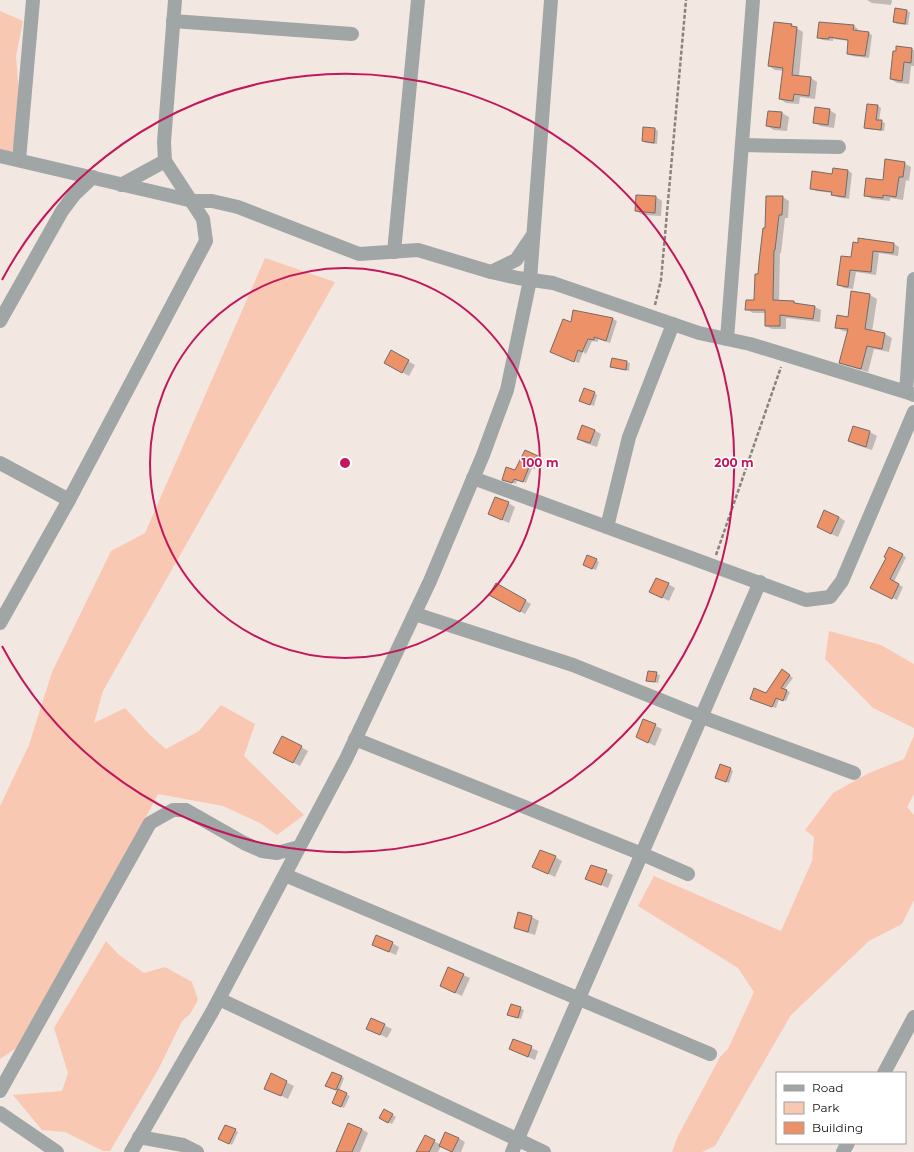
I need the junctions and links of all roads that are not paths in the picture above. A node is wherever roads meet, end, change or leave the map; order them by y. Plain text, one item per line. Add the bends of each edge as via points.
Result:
1 (33, 0) edge
2 (175, 0) edge
3 (418, 0) edge
4 (551, 0) edge
5 (753, 0) edge
6 (173, 21) junction
7 (352, 34) dead end
8 (742, 145) junction
9 (839, 147) dead end
10 (0, 156) edge
11 (19, 160) junction
12 (165, 161) junction
13 (93, 177) junction
14 (121, 184) junction
15 (193, 202) junction
16 (533, 235) junction
17 (394, 252) junction
18 (491, 272) junction
19 (914, 279) edge
20 (530, 280) junction
21 (0, 321) edge
22 (673, 324) junction
23 (727, 339) junction
24 (910, 393) edge
25 (914, 412) edge
26 (0, 463) edge
27 (473, 478) junction
28 (69, 500) junction
29 (607, 527) junction
30 (760, 582) junction
31 (415, 614) junction
32 (0, 622) edge
33 (702, 717) junction
34 (355, 739) junction
35 (854, 773) dead end
36 (299, 847) junction
37 (642, 854) junction
38 (285, 874) junction
39 (688, 874) dead end
40 (219, 998) junction
41 (579, 998) junction
42 (914, 1017) edge
43 (710, 1054) dead end
44 (885, 1072) edge
45 (0, 1091) edge
46 (0, 1113) edge
47 (140, 1137) junction
48 (515, 1146) edge
49 (57, 1152) edge
50 (131, 1152) edge
51 (197, 1152) edge
52 (544, 1152) edge

1 - 11 street
2 - 6 street
3 - 17 street
4 - 16 street
5 - 8 street
6 - 7 street
6 - 12 street via 164,142
8 - 9 street
8 - 23 street
10 - 11 street
11 - 13 street
12 - 14 street
12 - 15 street
13 - 14 street
13 - 21 street via 62,211
14 - 15 street
15 - 17 street via 212,201 238,207 359,254
15 - 28 street via 203,219 206,241
16 - 18 street via 516,260
16 - 20 street
17 - 18 street via 418,250
18 - 20 street
19 - 24 street
20 - 22 street via 553,283
20 - 27 street via 507,390
22 - 23 street
22 - 29 street via 629,437
23 - 24 street
25 - 30 street via 842,581 830,597 806,600
26 - 28 street
27 - 29 street
27 - 31 street
28 - 32 street
29 - 30 street
30 - 33 street
31 - 33 street via 573,665
31 - 34 street
33 - 35 street
33 - 37 street
34 - 36 street
34 - 37 street
36 - 38 street
36 - 45 street via 277,853 262,851 186,810 173,810 150,823
37 - 39 street
37 - 41 street
38 - 40 street
38 - 41 street
40 - 47 street
40 - 48 street
41 - 43 street
41 - 48 street
42 - 44 street
46 - 49 street
47 - 50 street
47 - 51 street via 183,1146
48 - 52 street

